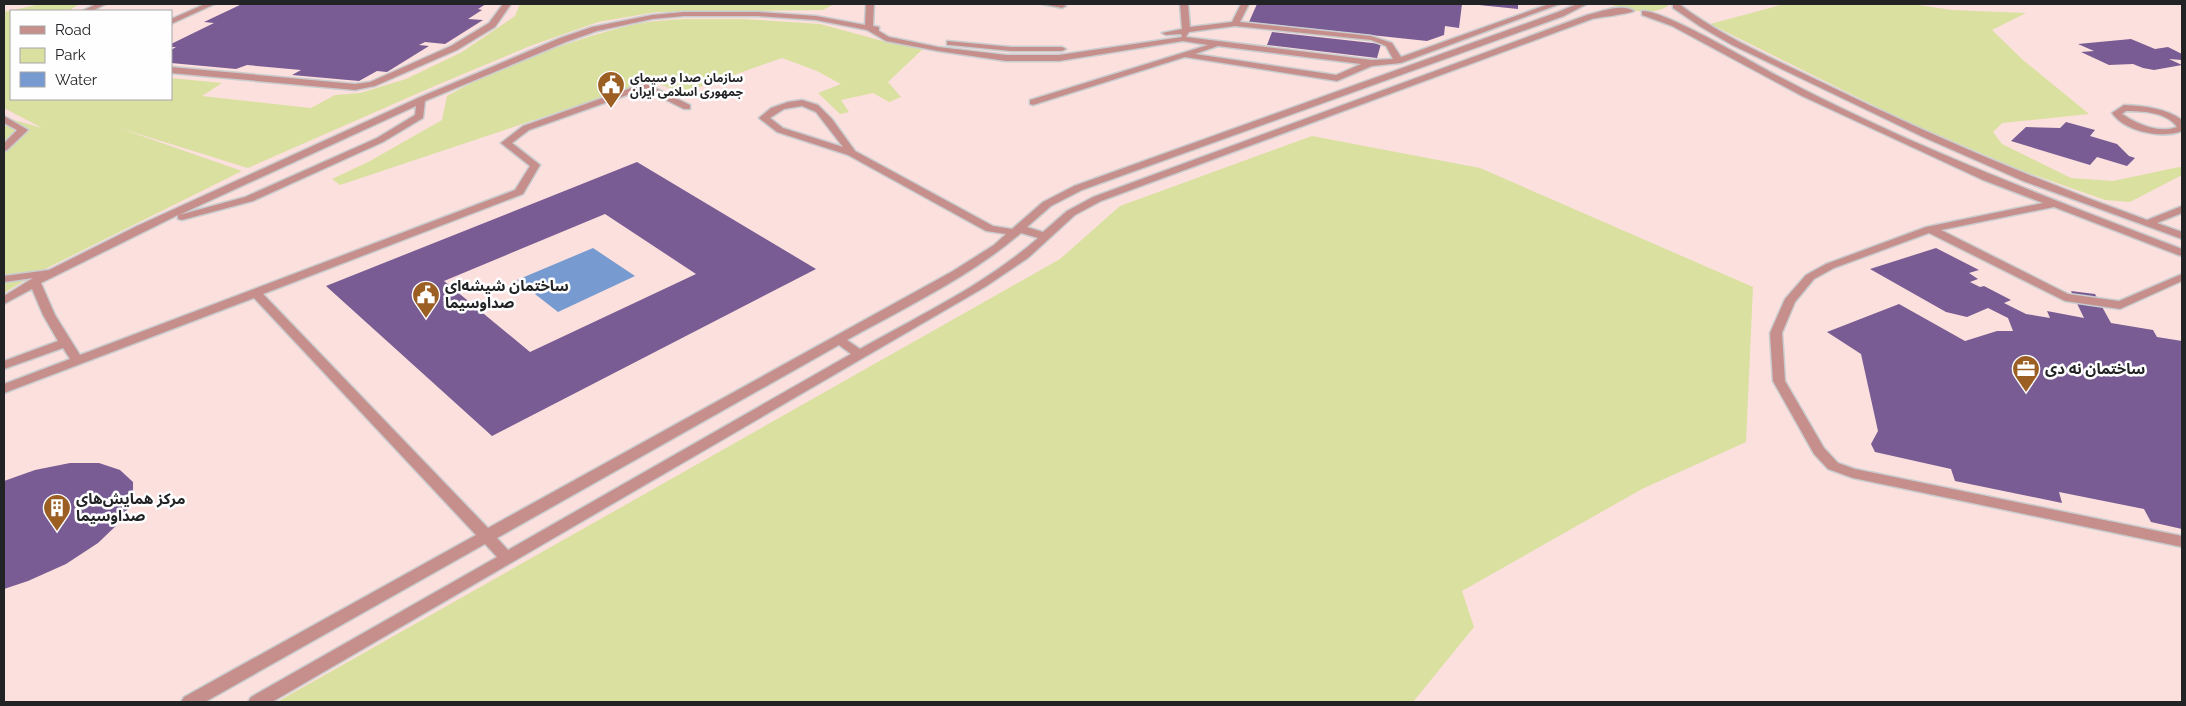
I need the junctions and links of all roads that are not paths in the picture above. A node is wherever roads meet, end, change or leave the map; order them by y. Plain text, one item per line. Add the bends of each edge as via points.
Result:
1 (102, 4) edge
2 (211, 4) edge
3 (507, 4) edge
4 (870, 4) edge
5 (1046, 4) edge
6 (1184, 4) edge
7 (1245, 4) edge
8 (1556, 4) edge
9 (1583, 4) edge
10 (1604, 4) edge
11 (1676, 5) edge
12 (1062, 6) dead end
13 (88, 10) edge
14 (1630, 11) junction
15 (1645, 13) junction
16 (172, 22) edge
17 (1235, 24) junction
18 (869, 28) junction
19 (1187, 29) junction
20 (1182, 39) junction
21 (947, 42) junction
22 (1220, 44) junction
23 (938, 49) junction
24 (1183, 55) junction
25 (1398, 61) junction
26 (1372, 63) junction
27 (1415, 66) junction
28 (172, 70) edge
29 (1434, 75) junction
30 (421, 100) junction
31 (1032, 102) dead end
32 (687, 107) dead end
33 (4, 119) edge
34 (2180, 121) edge
35 (4, 148) edge
36 (852, 153) junction
37 (2028, 178) junction
38 (2013, 188) junction
39 (2071, 195) junction
40 (2056, 204) junction
41 (2182, 209) edge
42 (2148, 223) junction
43 (140, 228) junction
44 (1930, 229) junction
45 (1015, 230) junction
46 (2166, 230) junction
47 (1044, 236) junction
48 (2182, 236) edge
49 (2155, 242) junction
50 (2182, 253) edge
51 (55, 272) junction
52 (2182, 277) edge
53 (4, 280) edge
54 (35, 282) junction
55 (256, 292) junction
56 (4, 301) edge
57 (839, 339) junction
58 (66, 342) junction
59 (860, 355) junction
60 (77, 361) junction
61 (4, 365) edge
62 (4, 389) edge
63 (487, 536) junction
64 (2182, 542) edge
65 (507, 558) junction
66 (190, 702) edge
67 (257, 702) edge

1 - 13 lane
2 - 16 lane
3 - 28 lane via 492,24 454,48 372,84 355,87
4 - 18 lane
5 - 12 lane
6 - 19 lane
7 - 17 lane
8 - 25 lane
9 - 27 lane
10 - 14 lane
11 - 15 lane via 1665,11
11 - 37 lane via 1698,21 1827,89
14 - 15 lane
14 - 29 lane via 1590,16
15 - 38 lane via 1675,24 1805,94
17 - 19 lane
17 - 25 lane via 1381,40 1393,48
18 - 21 lane
18 - 23 lane via 886,39
18 - 30 lane via 816,18 758,14 652,17 595,29 563,40
19 - 20 lane
19 - 21 lane via 1056,50
20 - 22 lane
20 - 23 lane via 1059,58 1006,58
21 - 23 lane
22 - 24 lane
22 - 26 lane
24 - 26 lane via 1337,78
24 - 31 lane
25 - 26 lane
25 - 27 lane
27 - 29 lane
27 - 45 lane via 1078,188 1047,204
29 - 47 lane via 1097,199 1071,213
30 - 43 lane
30 - 43 lane via 420,116 380,140 249,199
32 - 55 lane via 645,86 526,128 506,143 535,165 519,192
33 - 35 lane via 23,130
34 - 34 lane via 2141,109 2124,108 2117,113 2124,120 2152,130 2178,130 2182,128
36 - 36 lane via 815,107 798,102 775,108 764,118 780,130
36 - 45 lane via 990,229
37 - 38 lane via 2032,183 2030,187
37 - 39 lane
38 - 40 lane
39 - 40 lane via 2050,195
39 - 42 lane
40 - 44 lane
40 - 49 lane
41 - 42 lane
42 - 46 lane
43 - 51 lane
44 - 52 lane via 2065,297 2120,305
44 - 64 lane via 1830,266 1810,277 1788,301 1776,333 1780,380 1819,450 1833,466 1852,473
45 - 47 lane
45 - 57 lane via 998,247 957,273
46 - 48 lane
46 - 49 lane via 2180,243
47 - 59 lane via 1024,256 981,285
49 - 50 lane
51 - 53 lane
51 - 54 lane
54 - 56 lane
54 - 58 lane via 48,315
55 - 60 lane
55 - 63 lane
57 - 59 lane
57 - 63 lane
58 - 60 lane
58 - 61 lane
59 - 65 lane
60 - 62 lane
63 - 65 lane
63 - 66 lane
65 - 67 lane

